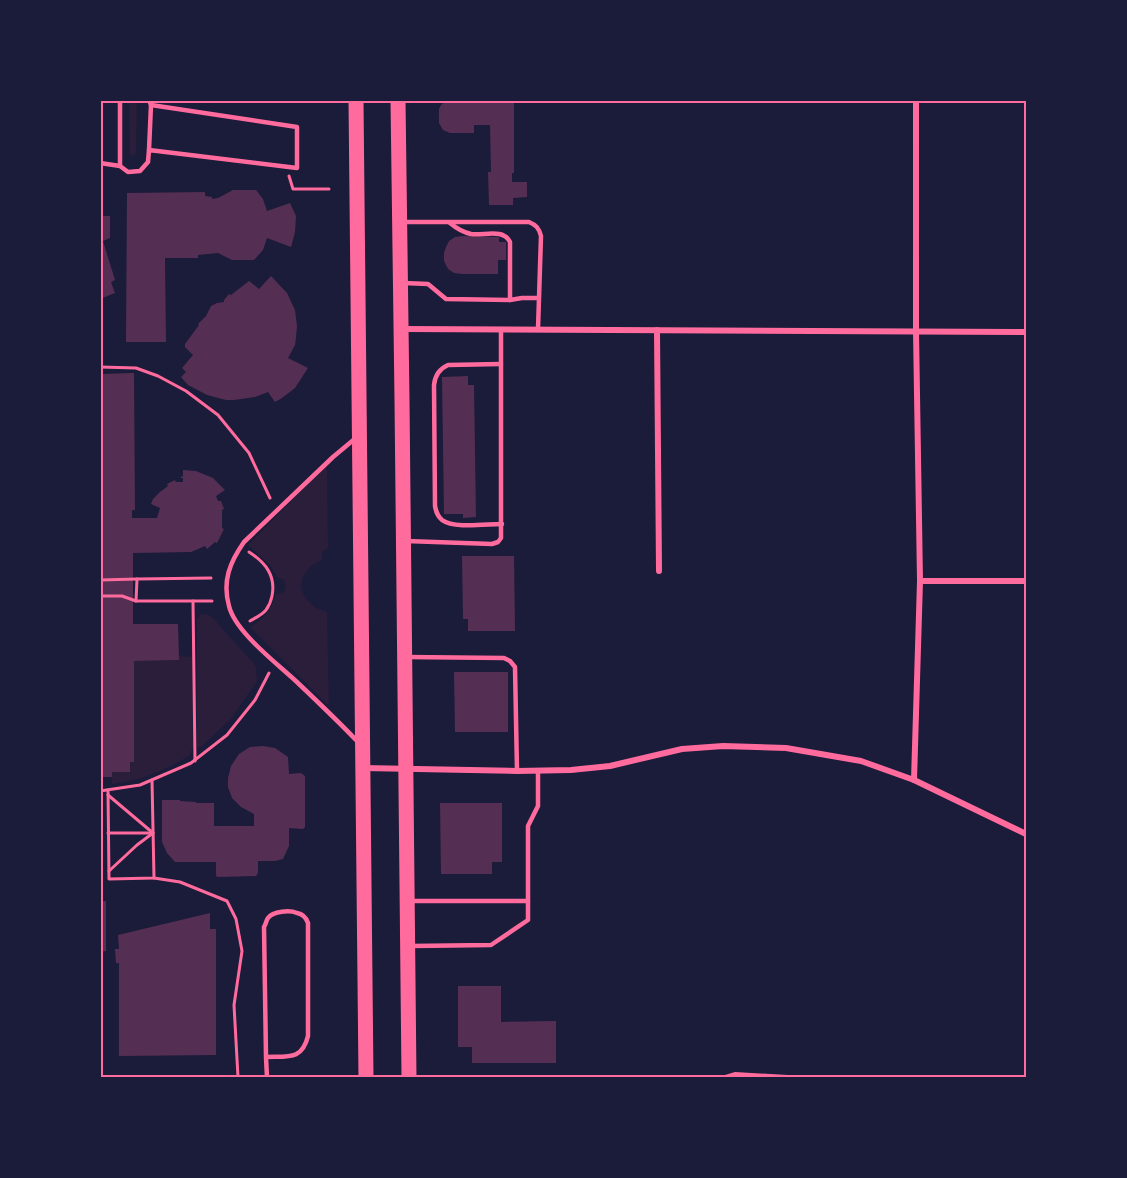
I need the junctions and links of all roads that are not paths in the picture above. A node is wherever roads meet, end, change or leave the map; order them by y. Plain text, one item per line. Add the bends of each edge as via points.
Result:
1 (120, 100) edge
2 (356, 100) edge
3 (398, 100) edge
4 (916, 100) edge
5 (150, 103) edge
6 (149, 150) junction
7 (100, 163) edge
8 (120, 166) junction
9 (400, 222) junction
10 (449, 222) junction
11 (401, 283) junction
12 (539, 296) junction
13 (510, 300) junction
14 (401, 328) junction
15 (501, 329) junction
16 (538, 329) junction
17 (657, 330) junction
18 (916, 331) junction
19 (1026, 332) edge
20 (501, 364) junction
21 (359, 435) junction
22 (502, 524) junction
23 (403, 541) junction
24 (659, 571) dead end
25 (920, 581) junction
26 (1026, 581) edge
27 (404, 657) junction
28 (362, 746) junction
29 (362, 768) junction
30 (405, 769) junction
31 (517, 771) junction
32 (538, 771) junction
33 (914, 780) junction
34 (1026, 834) edge
35 (407, 902) junction
36 (528, 902) junction
37 (408, 945) junction
38 (266, 1057) junction
39 (267, 1077) edge
40 (366, 1077) edge
41 (409, 1077) edge
42 (725, 1077) edge
43 (788, 1077) edge

1 - 8 lane
2 - 21 main road
3 - 9 main road
4 - 18 street
5 - 6 lane
5 - 6 lane via 297,127 297,168
6 - 8 lane via 148,162 140,171 128,172
7 - 8 lane
9 - 10 lane
9 - 11 main road
10 - 12 lane via 535,224 541,236
10 - 13 lane via 472,234 500,233 509,238
11 - 13 lane via 428,284 446,298
11 - 14 main road
12 - 13 lane
12 - 16 lane
14 - 15 street
14 - 23 main road
15 - 16 street
15 - 20 lane
16 - 17 street
17 - 18 street
17 - 24 street
18 - 19 street
18 - 25 street
20 - 22 lane
20 - 22 lane via 448,365 436,375 434,385 438,515 451,524
21 - 28 main road
21 - 28 lane via 241,546 227,575 226,591 229,609 243,631
22 - 23 lane via 501,538 492,544
23 - 27 main road
25 - 26 street
25 - 33 street
27 - 30 main road
27 - 31 lane via 510,661 515,667
28 - 29 main road
29 - 30 street
29 - 40 main road
30 - 31 street
30 - 35 main road
31 - 32 street
32 - 33 street via 610,766 682,749 723,746 786,748 861,761
32 - 36 lane via 538,806 528,826
33 - 34 street
35 - 36 lane
35 - 37 main road
36 - 37 lane via 528,920 491,945
37 - 41 main road
38 - 38 lane via 299,1054 306,1045 308,922 299,913 274,913 264,927
38 - 39 lane
42 - 43 street

